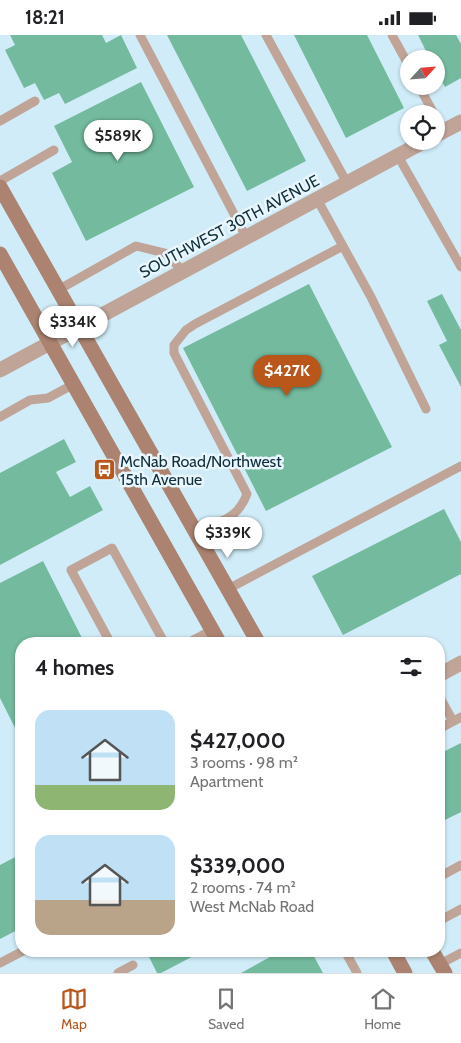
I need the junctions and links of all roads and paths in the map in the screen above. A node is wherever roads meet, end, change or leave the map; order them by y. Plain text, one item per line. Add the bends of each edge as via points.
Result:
1 (140, 35) edge
2 (266, 35) edge
3 (392, 35) edge
4 (400, 50) edge
5 (35, 101) dead end
6 (0, 121) edge
7 (461, 122) edge
8 (445, 130) edge
9 (54, 150) dead end
10 (409, 150) edge
11 (398, 156) junction
12 (0, 181) edge
13 (347, 183) junction
14 (0, 187) edge
15 (317, 199) junction
16 (246, 237) junction
17 (343, 247) junction
18 (0, 255) edge
19 (461, 267) edge
20 (183, 271) junction
21 (58, 290) junction
22 (79, 327) junction
23 (51, 343) junction
24 (0, 370) edge
25 (74, 384) junction
26 (426, 409) dead end
27 (0, 417) edge
28 (461, 467) edge
29 (192, 525) junction
30 (228, 589) junction
31 (212, 630) junction
32 (107, 637) edge
33 (161, 637) edge
34 (199, 637) edge
35 (216, 637) edge
36 (255, 637) edge
37 (461, 663) edge
38 (445, 672) edge
39 (445, 704) edge
40 (457, 719) edge
41 (445, 726) edge
42 (461, 865) edge
43 (445, 874) edge
44 (461, 909) edge
45 (445, 918) edge
46 (461, 953) edge
47 (15, 955) edge
48 (348, 957) edge
49 (396, 957) edge
50 (0, 963) edge
51 (439, 963) edge
52 (133, 965) dead end
53 (118, 973) edge
54 (357, 973) edge
55 (405, 973) edge

1 - 16 lane
2 - 13 lane
3 - 4 lane
5 - 6 lane
7 - 8 street
9 - 12 lane
10 - 11 street, SOUTHWEST 30TH AVENUE
11 - 13 street, SOUTHWEST 30TH AVENUE
11 - 19 lane
13 - 15 street, SOUTHWEST 30TH AVENUE
14 - 21 main road
15 - 16 street, SOUTHWEST 30TH AVENUE
15 - 17 lane
16 - 20 street, SOUTHWEST 30TH AVENUE
17 - 26 lane
17 - 29 lane via 195,324 174,345 174,353 247,494 242,507 231,517 217,523
18 - 23 main road
20 - 21 lane via 165,253 136,245
20 - 22 street, SOUTHWEST 30TH AVENUE
21 - 22 main road
22 - 23 street, SOUTHWEST 30TH AVENUE
22 - 29 main road
23 - 24 street, SOUTHWEST 30TH AVENUE
23 - 25 main road
25 - 27 lane via 48,398 30,400
25 - 31 main road
28 - 30 lane
29 - 30 main road
30 - 36 main road
31 - 34 lane
31 - 35 main road
32 - 33 lane via 70,570 112,548
37 - 38 street
39 - 40 lane
40 - 41 lane
42 - 43 lane
44 - 45 lane
46 - 51 lane
47 - 50 lane
48 - 54 lane
49 - 55 main road
52 - 53 lane

